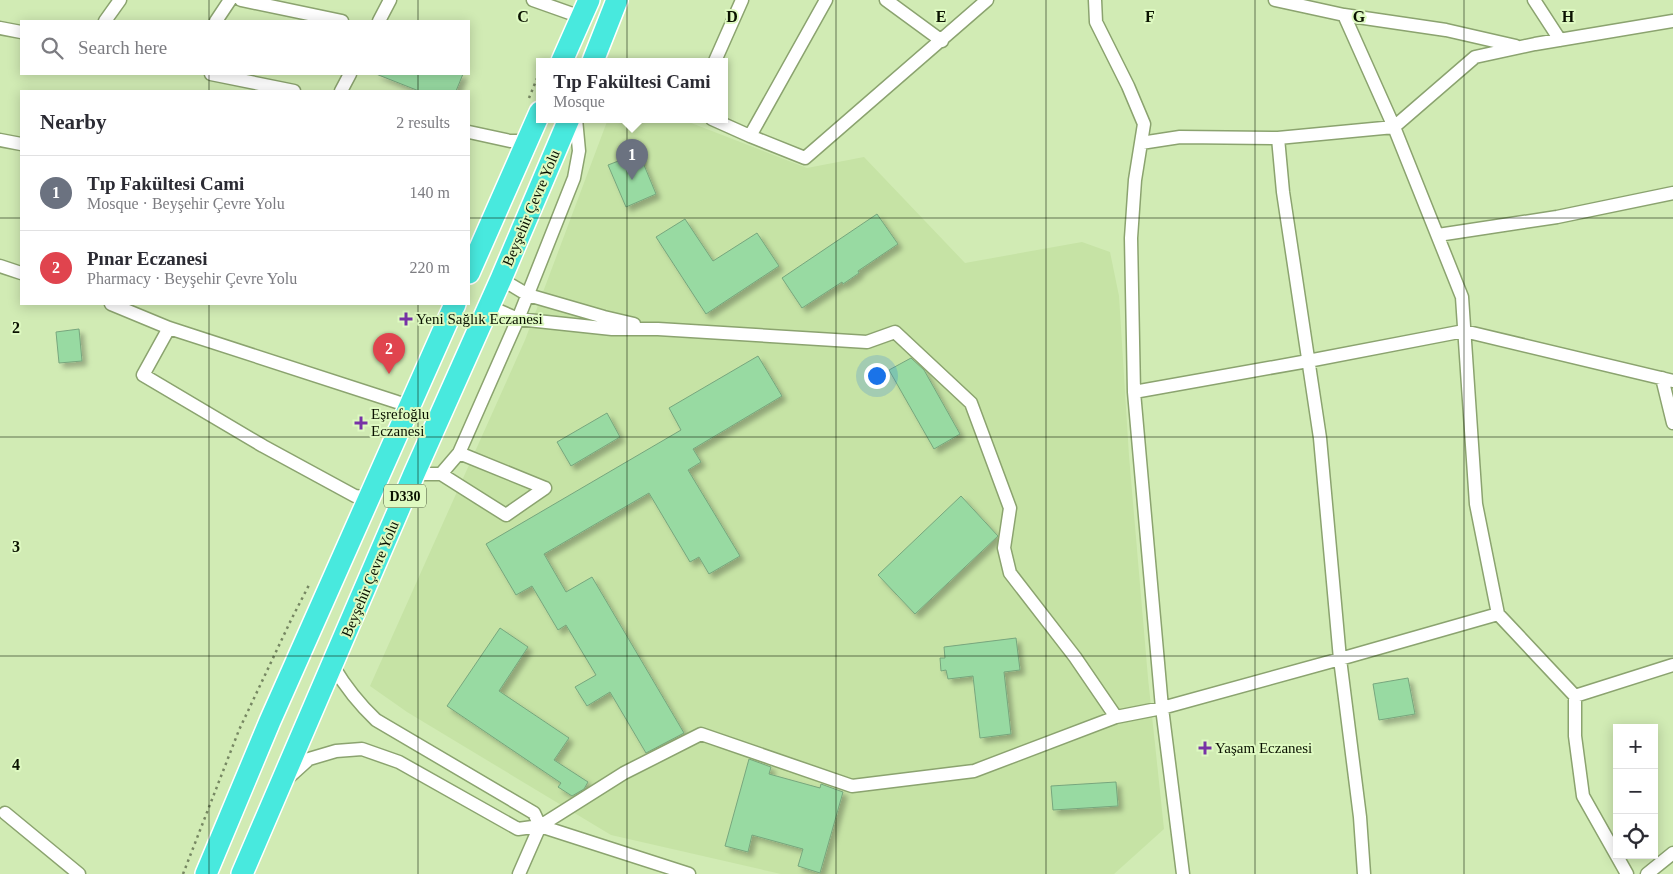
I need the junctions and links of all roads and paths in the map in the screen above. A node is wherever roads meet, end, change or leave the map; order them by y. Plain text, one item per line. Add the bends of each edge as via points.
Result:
1 (120, 0) edge
2 (230, 0) edge
3 (241, 0) edge
4 (390, 0) edge
5 (533, 0) edge
6 (617, 0) edge
7 (742, 0) edge
8 (826, 0) edge
9 (886, 0) edge
10 (987, 0) edge
11 (1095, 0) edge
12 (1275, 0) edge
13 (1323, 0) edge
14 (1534, 0) edge
15 (585, 9) edge
16 (1331, 12) junction
17 (1344, 15) junction
18 (106, 20) edge
19 (217, 20) edge
20 (337, 20) edge
21 (380, 20) edge
22 (1673, 21) edge
23 (0, 28) edge
24 (20, 32) edge
25 (1560, 40) junction
26 (942, 41) junction
27 (1521, 47) junction
28 (563, 58) edge
29 (594, 58) edge
30 (716, 58) edge
31 (216, 75) edge
32 (349, 75) edge
33 (289, 90) edge
34 (341, 90) edge
35 (536, 121) edge
36 (567, 123) edge
37 (576, 123) edge
38 (721, 123) edge
39 (1394, 127) junction
40 (470, 132) edge
41 (750, 136) junction
42 (1278, 138) junction
43 (0, 140) edge
44 (527, 141) junction
45 (1141, 143) junction
46 (20, 144) edge
47 (1673, 193) edge
48 (1438, 235) junction
49 (0, 266) edge
50 (470, 269) edge
51 (20, 273) edge
52 (501, 279) junction
53 (528, 294) junction
54 (113, 305) edge
55 (455, 305) edge
56 (488, 306) junction
57 (518, 319) junction
58 (168, 328) junction
59 (658, 329) junction
60 (1464, 331) junction
61 (1308, 361) junction
62 (1668, 379) edge
63 (1134, 392) junction
64 (410, 405) junction
65 (1673, 423) edge
66 (459, 453) junction
67 (414, 474) junction
68 (441, 474) junction
69 (369, 498) junction
70 (1498, 614) junction
71 (1340, 659) junction
72 (1673, 665) edge
73 (333, 666) junction
74 (1575, 696) junction
75 (1162, 708) junction
76 (1116, 717) junction
77 (280, 785) junction
78 (5, 813) dead end
79 (540, 826) junction
80 (1673, 853) edge
81 (79, 874) edge
82 (206, 874) edge
83 (242, 874) edge
84 (519, 874) edge
85 (689, 874) edge
86 (1183, 874) edge
87 (1364, 874) edge
88 (1627, 874) edge
89 (1647, 874) edge

1 - 18 street
2 - 19 street
3 - 20 street
4 - 21 street
5 - 15 street
6 - 29 highway
7 - 30 street
8 - 41 street
9 - 26 street
10 - 26 street
11 - 45 street via 1096,22 1144,124
12 - 16 street
13 - 16 street
14 - 25 street
15 - 28 highway
16 - 17 street
17 - 27 street via 1446,30
17 - 39 street
22 - 25 street
23 - 24 street
25 - 27 street
26 - 41 street via 805,158
27 - 39 street via 1475,57
31 - 33 street
32 - 34 street
35 - 44 highway, Beyşehir Çevre Yolu
36 - 52 highway, Beyşehir Çevre Yolu / D330
37 - 53 street via 579,151 574,178
38 - 41 street
39 - 42 street
39 - 48 street
40 - 44 street via 510,142
42 - 45 street via 1180,137
42 - 61 street
43 - 46 street
44 - 50 highway, Beyşehir Çevre Yolu via 477,240
45 - 63 street via 1130,238
47 - 48 street via 1556,217
48 - 60 street via 1462,296
49 - 51 street
52 - 53 street
52 - 56 highway, Beyşehir Çevre Yolu / D330
53 - 57 street
53 - 59 street
54 - 58 street
55 - 64 highway, D330
56 - 57 street
56 - 67 highway, Beyşehir Çevre Yolu / D330
57 - 59 street via 612,329
57 - 66 street
58 - 64 street
58 - 69 street via 143,375 263,446 356,496
59 - 76 street via 867,342 895,332 971,403 1010,508 1004,548 1010,573 1075,657
60 - 61 street
60 - 62 street
60 - 70 street via 1476,504
61 - 63 street
61 - 71 street via 1320,438
62 - 65 street
63 - 75 street
64 - 69 highway, D330
66 - 68 street
66 - 68 street via 545,488 506,515
67 - 68 street
67 - 73 highway, Beyşehir Çevre Yolu / D330
69 - 82 highway, D330
70 - 71 street
70 - 74 street
71 - 75 street
71 - 87 street
72 - 74 street
73 - 77 highway, Beyşehir Çevre Yolu / D330
73 - 79 street via 345,687 376,720 534,813
74 - 88 street via 1575,736 1583,796
75 - 76 street
75 - 86 street
76 - 79 street via 974,770 852,786 701,734 624,773
77 - 79 street via 309,759 362,750 399,762 518,830
77 - 83 highway, Beyşehir Çevre Yolu / D330
78 - 81 street
79 - 84 street
79 - 85 street
80 - 89 street

